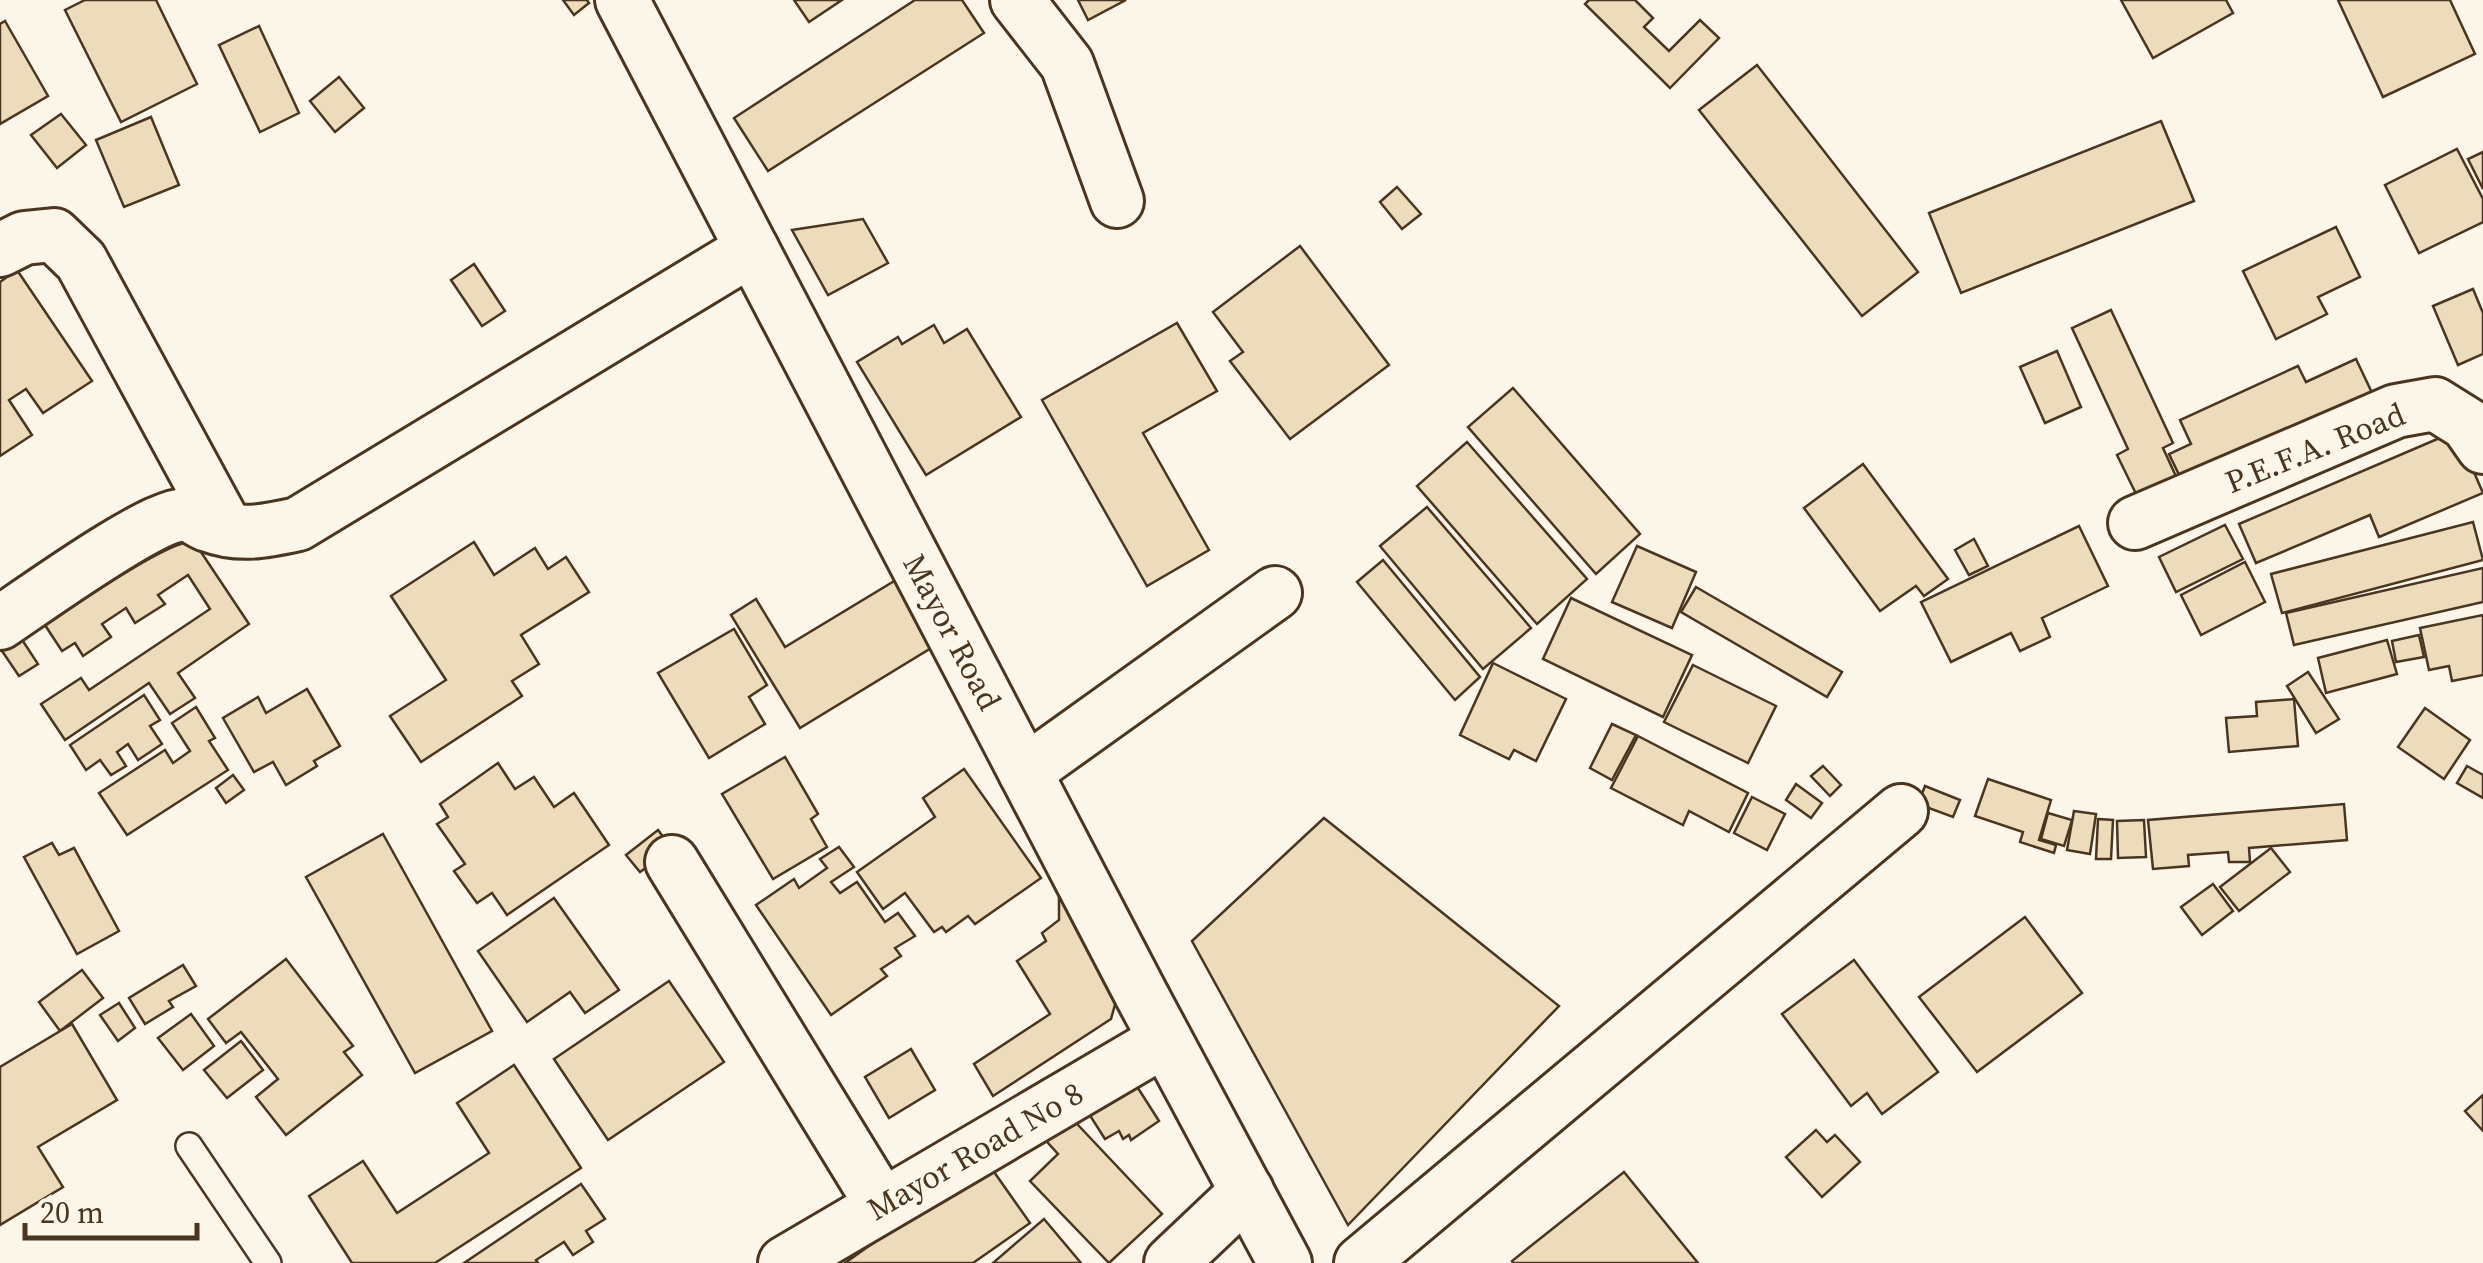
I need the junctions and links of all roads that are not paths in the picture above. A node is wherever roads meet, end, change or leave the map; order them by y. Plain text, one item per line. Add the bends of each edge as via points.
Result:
1 (622, 0) edge
2 (1018, 0) edge
3 (1118, 201) dead end
4 (752, 249) junction
5 (0, 250) edge
6 (2483, 447) edge
7 (2135, 523) dead end
8 (226, 530) junction
9 (1274, 593) dead end
10 (0, 623) edge
11 (1025, 772) junction
12 (1901, 811) dead end
13 (672, 862) dead end
14 (1165, 1040) junction
15 (189, 1146) dead end
16 (1247, 1191) junction
17 (882, 1205) junction
18 (268, 1263) edge
19 (785, 1263) edge
20 (1171, 1263) edge
21 (1285, 1263) edge
22 (1361, 1263) edge

1 - 4 street, Mayor Road
2 - 3 street via 1067,64
4 - 8 street via 298,524 248,534
4 - 11 street, Mayor Road
5 - 8 street via 24,238 54,235 81,261
6 - 7 street, P.E.F.A. Road via 2468,424 2435,404 2396,411
8 - 10 street via 187,515 143,530
9 - 11 street
11 - 14 street, Mayor Road
12 - 22 street
13 - 17 street
14 - 16 street, Mayor Road
14 - 17 street, Mayor Road No 8
15 - 18 lane
16 - 20 street
16 - 21 street, Mayor Road
17 - 19 street, Mayor Road No 8

